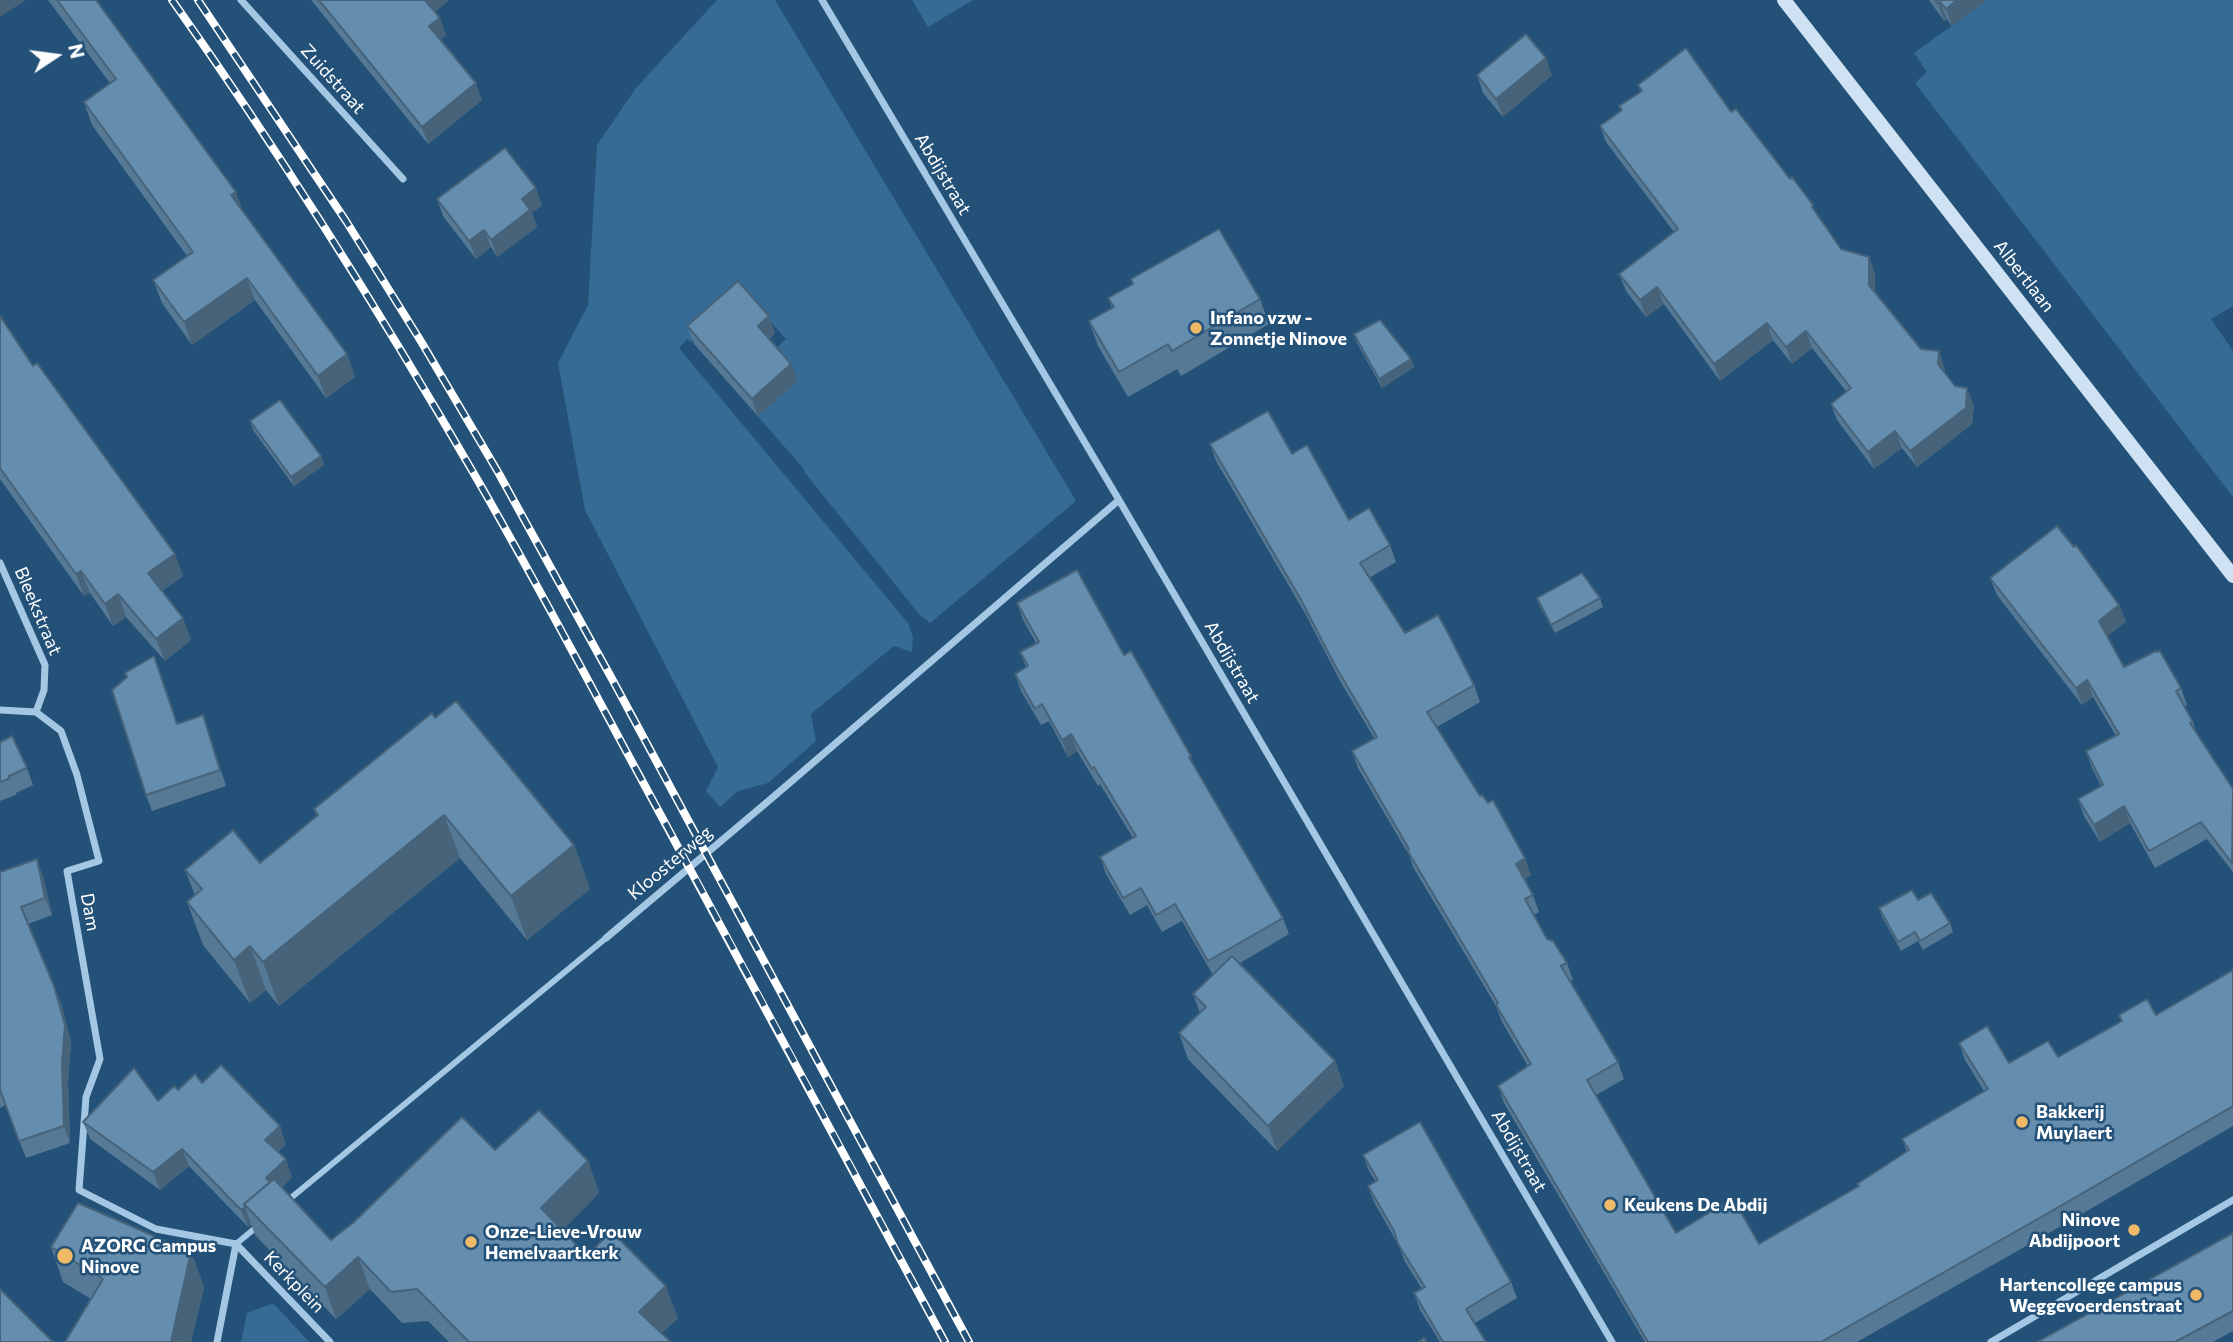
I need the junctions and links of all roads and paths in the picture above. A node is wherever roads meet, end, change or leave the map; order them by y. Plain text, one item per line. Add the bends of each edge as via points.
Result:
1 (241, 0) edge
2 (822, 0) edge
3 (1784, 0) edge
4 (403, 179) dead end
5 (1119, 500) junction
6 (0, 563) edge
7 (2233, 576) edge
8 (0, 710) edge
9 (36, 712) junction
10 (606, 937) joint
11 (2233, 1200) edge
12 (278, 1209) edge
13 (267, 1218) edge
14 (236, 1244) junction
15 (217, 1342) edge
16 (330, 1342) edge
17 (1612, 1342) edge
18 (1991, 1342) edge

1 - 4 street, Zuidstraat
2 - 5 street, Abdijstraat
3 - 7 main road, Albertlaan
5 - 10 street, Kloosterweg
5 - 17 street, Abdijstraat
6 - 9 street, Bleekstraat via 45,665 44,690
8 - 9 street
9 - 14 street, Dam via 61,731 99,861 67,871 100,1059 86,1097 79,1190 156,1229
10 - 12 street, Kloosterweg
11 - 18 street
13 - 14 street
14 - 15 street
14 - 16 street, Kerkplein

